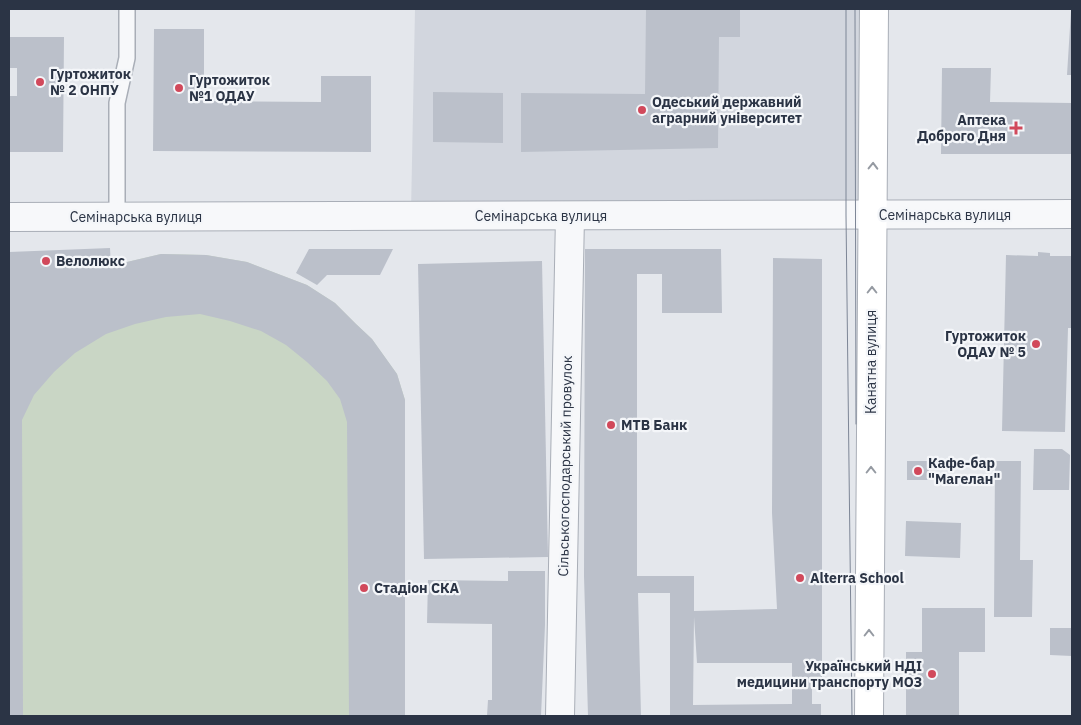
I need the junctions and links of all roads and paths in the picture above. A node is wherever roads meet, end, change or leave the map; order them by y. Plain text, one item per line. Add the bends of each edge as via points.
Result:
1 (127, 9) edge
2 (874, 9) edge
3 (1072, 214) edge
4 (872, 215) junction
5 (570, 216) junction
6 (9, 217) edge
7 (117, 217) junction
8 (560, 716) edge
9 (868, 716) edge

1 - 7 lane via 127,58 116,103
4 -> 2 main road, Канатна вулиця
3 - 4 street, Семінарська вулиця
4 - 5 street, Семінарська вулиця
9 -> 4 main road, Канатна вулиця
5 - 7 street, Семінарська вулиця
5 - 8 street, Сільськогосподарський провулок
6 - 7 street, Семінарська вулиця

